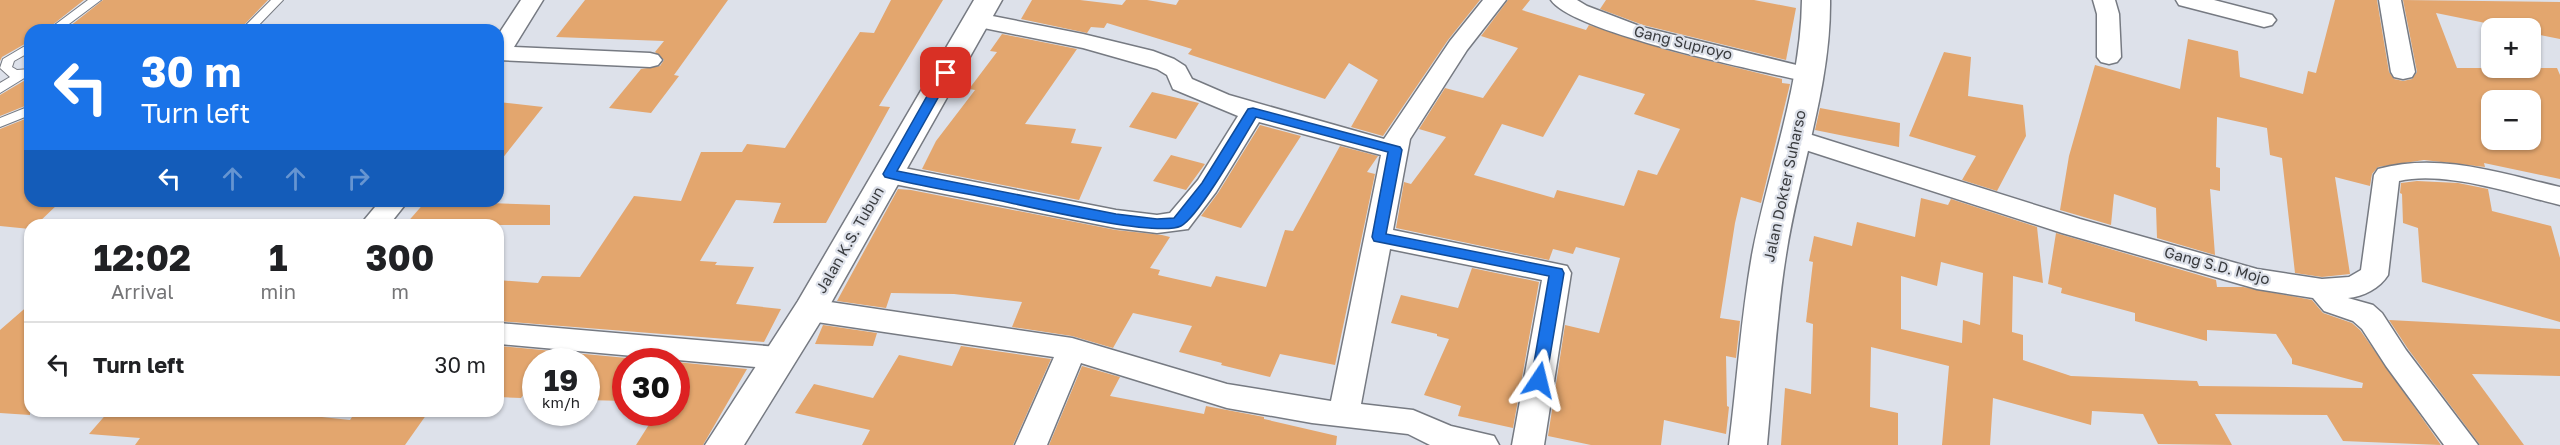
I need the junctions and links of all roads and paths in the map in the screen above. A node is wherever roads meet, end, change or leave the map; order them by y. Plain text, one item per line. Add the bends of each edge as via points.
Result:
1 (95, 0) edge
2 (277, 0) edge
3 (532, 0) edge
4 (1495, 0) edge
5 (1562, 0) edge
6 (1816, 0) edge
7 (2104, 0) edge
8 (2187, 0) edge
9 (2390, 0) edge
10 (983, 10) edge
11 (2264, 20) dead end
12 (62, 24) edge
13 (253, 24) edge
14 (504, 44) edge
15 (24, 50) edge
16 (0, 51) edge
17 (504, 53) edge
18 (15, 54) junction
19 (2109, 57) dead end
20 (650, 60) dead end
21 (3, 70) edge
22 (2403, 72) dead end
23 (24, 74) edge
24 (24, 75) edge
25 (1808, 75) junction
26 (0, 89) edge
27 (1253, 112) junction
28 (24, 113) edge
29 (0, 123) edge
30 (1796, 138) junction
31 (1395, 150) junction
32 (889, 174) junction
33 (2560, 196) edge
34 (389, 207) edge
35 (379, 219) edge
36 (1378, 237) junction
37 (2322, 289) junction
38 (810, 310) junction
39 (504, 333) edge
40 (1072, 349) junction
41 (778, 358) junction
42 (1344, 415) junction
43 (724, 445) edge
44 (1031, 445) edge
45 (1484, 445) edge
46 (1528, 445) edge
47 (1749, 445) edge
48 (2462, 445) edge

1 - 12 lane
2 - 13 lane
3 - 14 street
4 - 31 street via 1458,46 1397,139
5 - 25 street, Gang Suproyo via 1579,11 1634,32
6 - 25 street, Jalan Dokter Suharso
7 - 19 street
8 - 11 street
9 - 22 street
10 - 27 street via 1163,62 1177,70 1182,84
10 - 32 street, Jalan K.S. Tubun
15 - 18 lane
16 - 18 lane
17 - 20 street
18 - 21 lane
21 - 23 lane
24 - 26 lane
25 - 30 street, Jalan Dokter Suharso
27 - 31 street
27 - 32 street via 1207,186 1178,222 1157,224 1116,219
28 - 29 lane
30 - 37 street, Gang S.D. Mojo via 2225,270
30 - 47 street, Jalan Dokter Suharso via 1769,255
31 - 36 street
32 - 38 street, Jalan K.S. Tubun
33 - 37 street, Gang S.D. Mojo via 2432,171 2401,169 2387,175 2374,275 2354,287
34 - 35 street
36 - 42 street
36 - 46 street via 1557,273
37 - 48 street via 2334,304 2363,313 2372,321
38 - 40 street
38 - 41 street, Jalan K.S. Tubun
39 - 41 street
40 - 42 street via 1227,396
40 - 44 street
41 - 43 street, Jalan K.S. Tubun
42 - 45 street via 1413,422 1445,438

